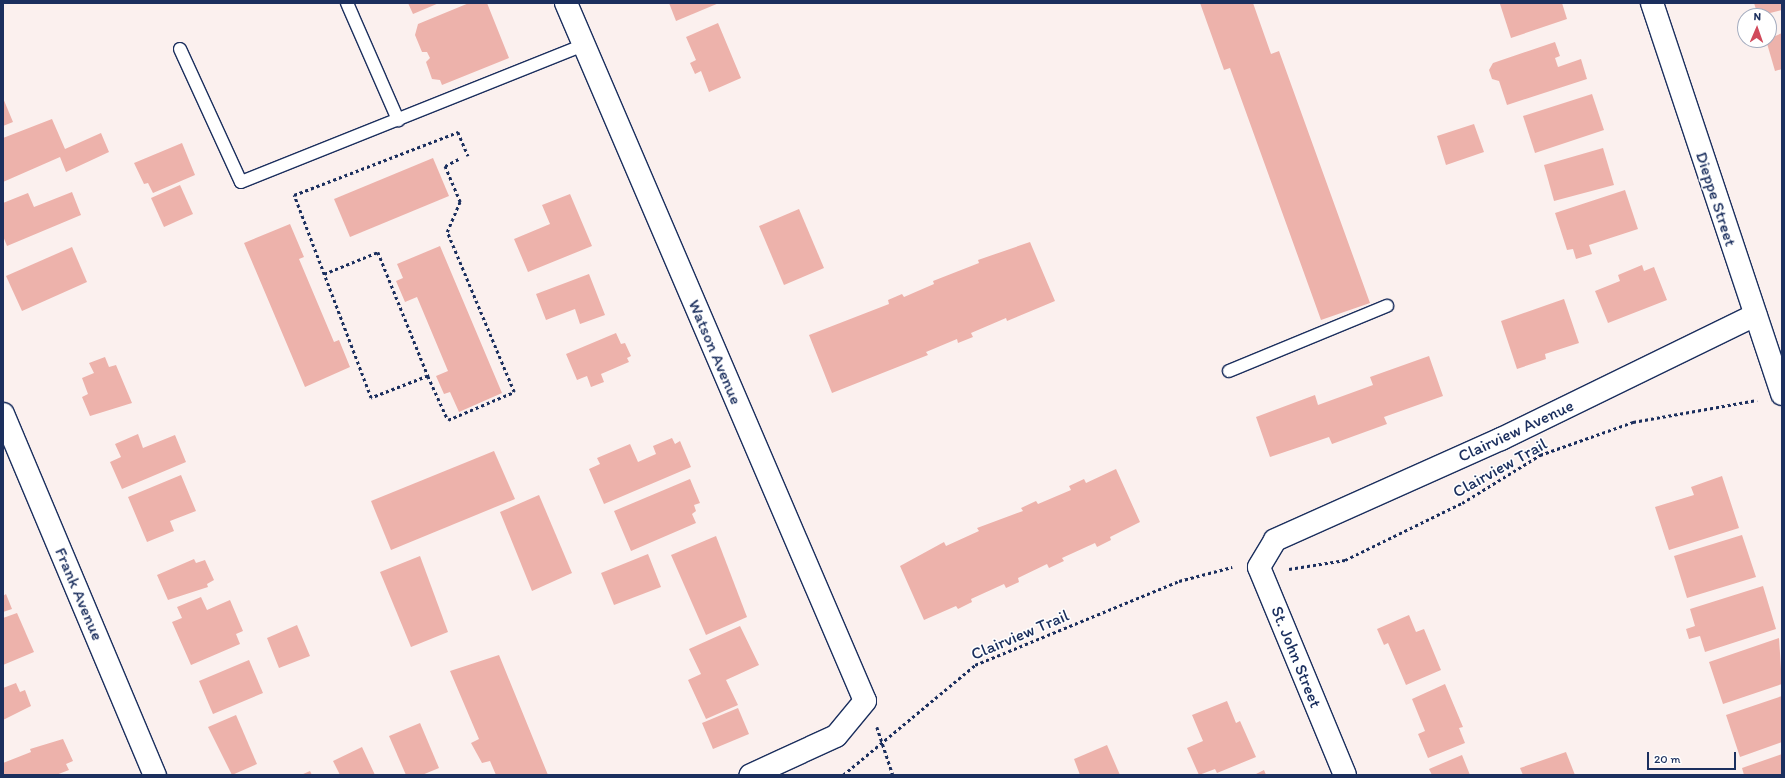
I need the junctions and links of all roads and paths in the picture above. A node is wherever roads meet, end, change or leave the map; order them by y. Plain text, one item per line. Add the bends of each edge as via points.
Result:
1 (347, 3) edge
2 (566, 3) edge
3 (1652, 3) edge
4 (584, 45) junction
5 (180, 49) dead end
6 (398, 120) junction
7 (468, 156) dead end
8 (459, 159) dead end
9 (324, 274) junction
10 (1386, 306) dead end
11 (1755, 315) junction
12 (1229, 371) dead end
13 (428, 376) junction
14 (1776, 387) edge
15 (3, 414) edge
16 (1275, 540) joint
17 (1235, 566) dead end
18 (1293, 569) dead end
19 (865, 701) junction
20 (884, 741) junction
21 (154, 775) edge
22 (751, 775) edge
23 (843, 775) edge
24 (893, 775) edge
25 (1345, 775) edge

1 - 6 lane
2 - 4 street, Watson Avenue
3 - 11 street, Dieppe Street
4 - 6 lane
4 - 19 street, Watson Avenue
5 - 6 lane via 241,182
7 - 9 path via 458,132 294,195
8 - 13 path via 445,166 460,202 447,232 514,392 448,420
9 - 13 path via 378,252
9 - 13 path via 371,398
10 - 12 lane
11 - 14 street, Dieppe Street
11 - 16 street, Clairview Avenue via 1501,439
14 - 18 path, Clairview Trail via 1633,422 1554,450 1462,503 1345,560
15 - 21 street, Frank Avenue
16 - 25 street, St. John Street via 1259,567
17 - 20 path, Clairview Trail via 1179,581 975,666
19 - 20 path
19 - 22 street via 836,736
20 - 23 path, Clairview Trail
20 - 24 path

